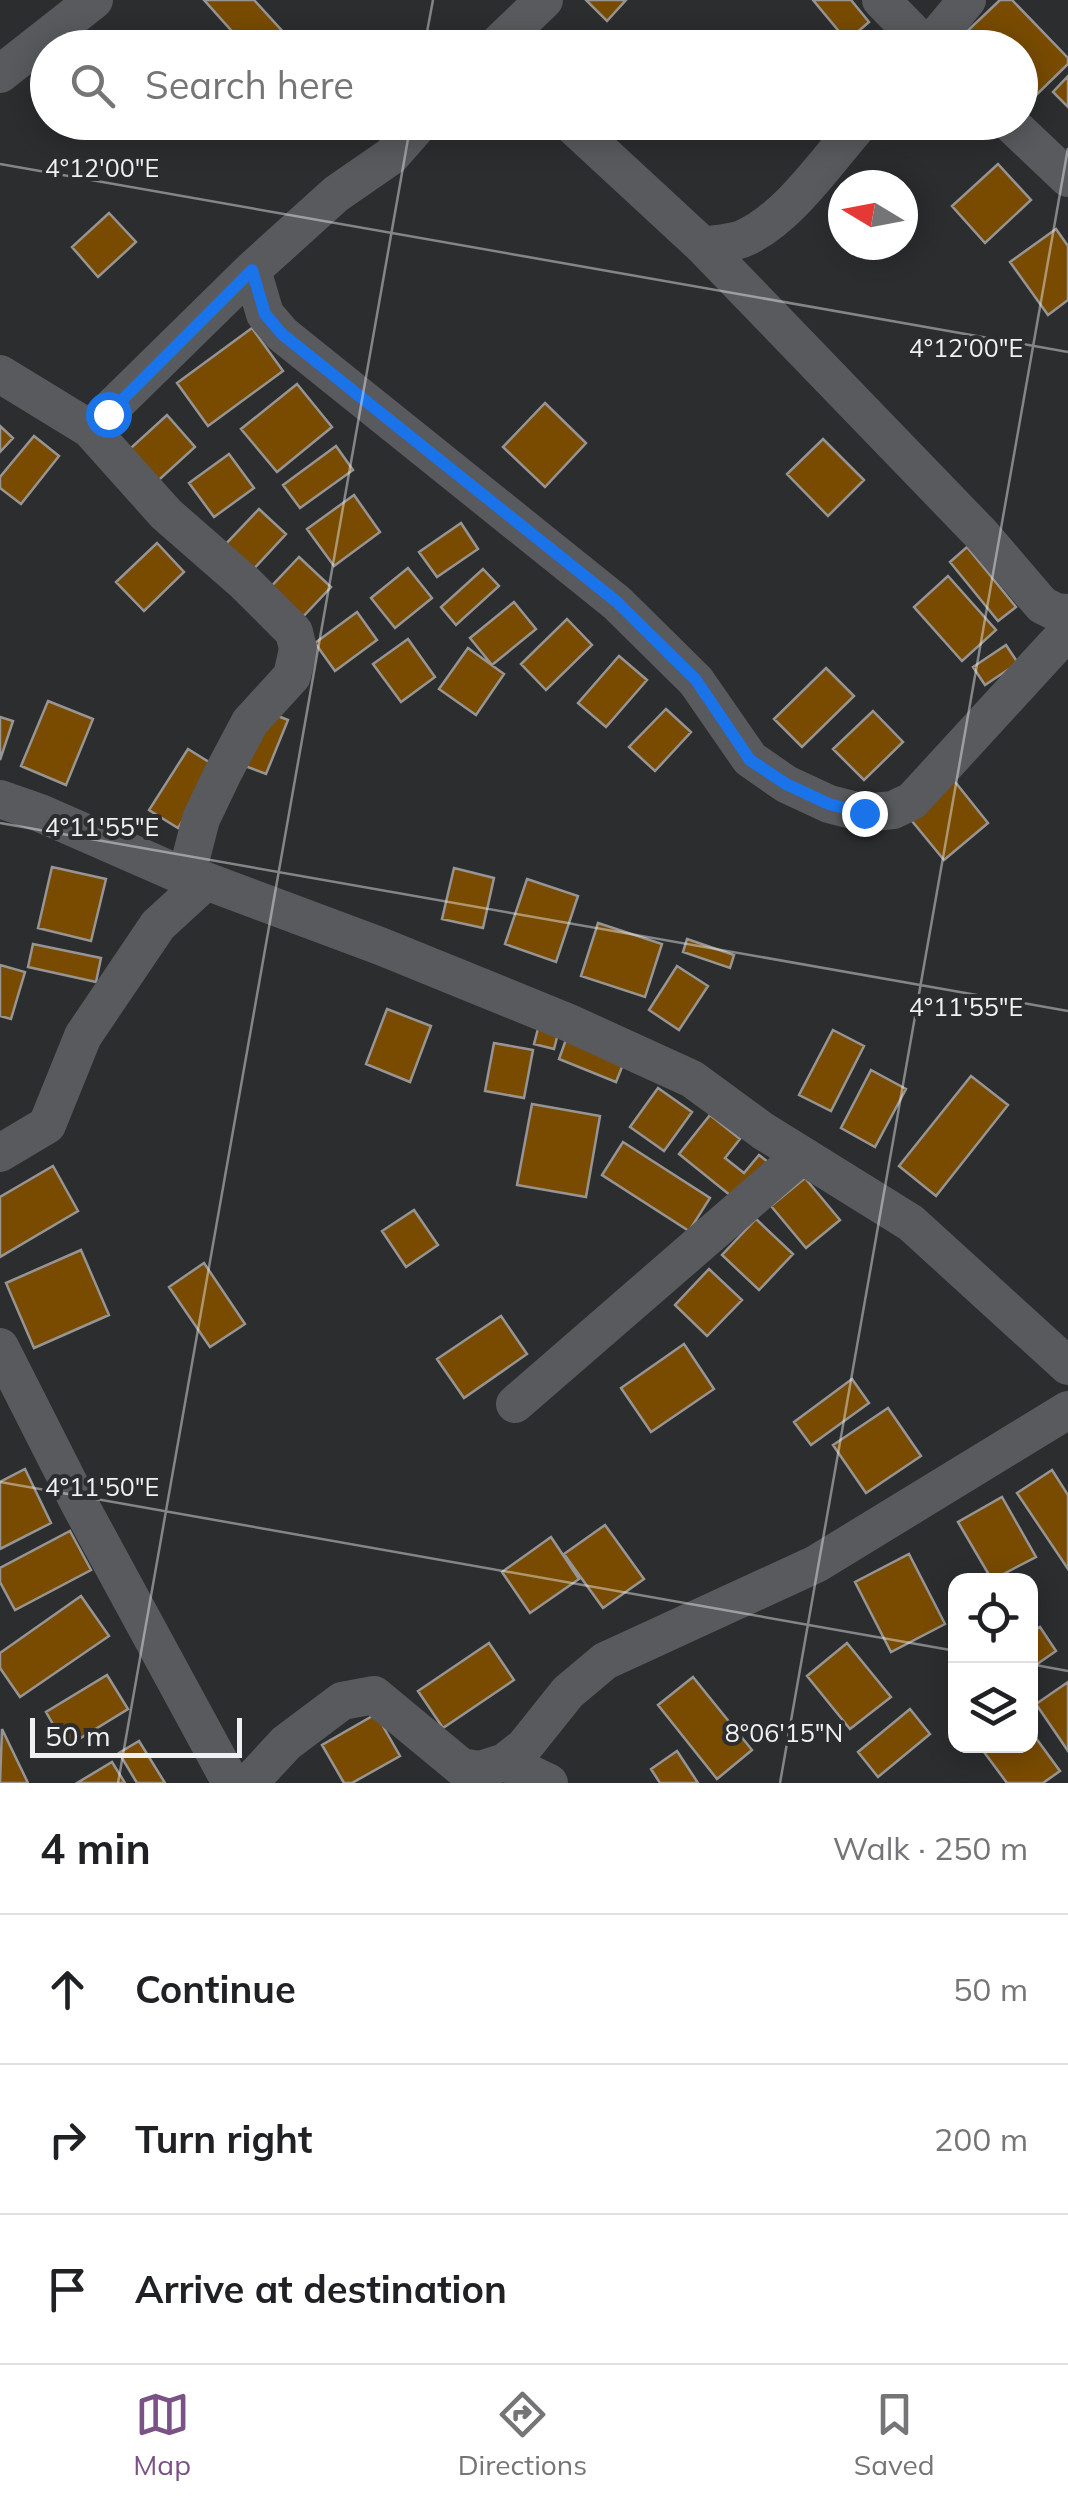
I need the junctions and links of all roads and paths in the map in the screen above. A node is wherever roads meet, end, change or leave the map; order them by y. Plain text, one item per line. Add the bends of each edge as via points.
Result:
1 (94, 0) edge
2 (544, 0) edge
3 (881, 0) edge
4 (967, 0) edge
5 (56, 30) edge
6 (510, 30) edge
7 (911, 30) edge
8 (942, 30) edge
9 (30, 50) edge
10 (0, 74) edge
11 (406, 140) edge
12 (588, 140) edge
13 (845, 140) edge
14 (1028, 140) edge
15 (1068, 178) edge
16 (703, 246) junction
17 (252, 270) junction
18 (0, 374) edge
19 (90, 430) junction
20 (1068, 612) edge
21 (1068, 631) edge
22 (0, 799) edge
23 (196, 879) junction
24 (0, 1153) edge
25 (802, 1155) junction
26 (0, 1347) edge
27 (1068, 1366) edge
28 (515, 1404) dead end
29 (1068, 1410) edge
30 (505, 1762) junction
31 (231, 1783) edge
32 (250, 1783) edge
33 (549, 1783) edge

1 - 5 street
2 - 6 street
3 - 7 street
4 - 8 street
9 - 10 street
11 - 17 street
12 - 16 street
13 - 16 street via 763,227 739,240
14 - 15 street
16 - 20 street via 1042,605
17 - 19 street
17 - 21 street via 265,314 282,334 617,602 696,680 750,760 829,804 864,813 912,801
18 - 19 street
19 - 23 street via 166,514 294,632 292,676 250,722 201,819
22 - 23 street
23 - 24 street via 92,1022 47,1125
23 - 25 street via 380,946 654,1060
25 - 27 street via 911,1223
25 - 28 street
26 - 31 street
29 - 30 street via 816,1564 605,1662
30 - 32 street via 461,1768 374,1695 342,1701 286,1743
30 - 33 street

